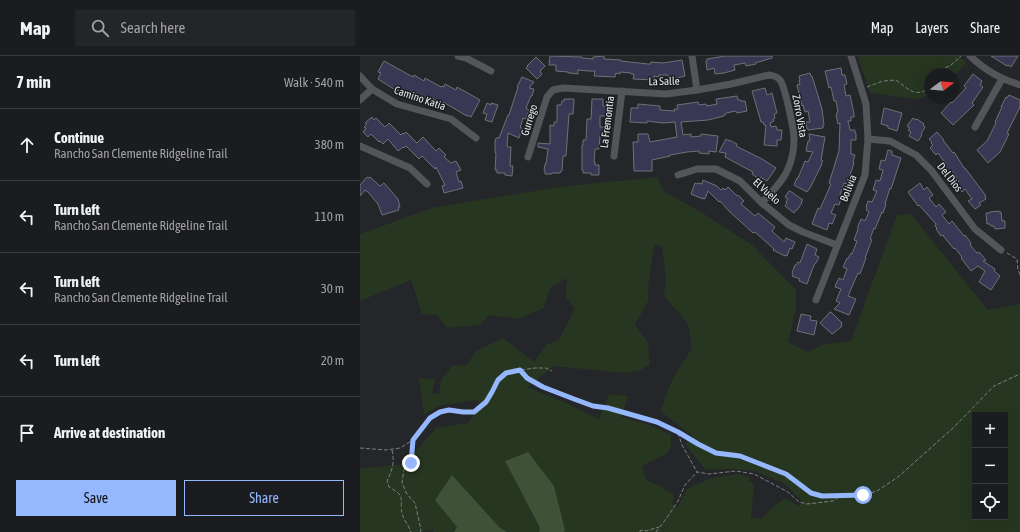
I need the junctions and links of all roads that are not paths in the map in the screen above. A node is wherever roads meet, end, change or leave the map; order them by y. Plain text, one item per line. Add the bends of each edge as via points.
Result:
1 (458, 56) edge
2 (692, 56) edge
3 (851, 56) edge
4 (970, 56) edge
5 (491, 70) dead end
6 (360, 76) edge
7 (774, 76) joint
8 (1002, 79) junction
9 (1020, 85) edge
10 (372, 89) junction
11 (553, 90) joint
12 (697, 90) junction
13 (622, 92) junction
14 (360, 100) edge
15 (975, 127) dead end
16 (476, 138) dead end
17 (868, 139) junction
18 (360, 146) edge
19 (614, 156) dead end
20 (528, 157) dead end
21 (678, 175) dead end
22 (426, 184) dead end
23 (762, 202) junction
24 (837, 245) junction
25 (1002, 250) road end
26 (816, 300) dead end

1 - 5 street
2 - 12 street
3 - 17 street, Bolivia via 866,104
4 - 8 street via 980,66
6 - 10 street, Camino Katia
7 - 12 street, La Salle
7 - 23 street, Zorro Vista via 778,77 783,87 794,138 792,156 783,179
8 - 9 street
8 - 15 street
10 - 14 street
10 - 16 street, Camino Katia via 397,104 451,119
11 - 13 street, La Salle via 564,88
11 - 20 street, Gurrego via 547,97
12 - 13 street, La Salle via 666,94
13 - 19 street, La Fremontia
17 - 24 street, Bolivia via 865,175
17 - 25 street, Del Dios via 890,141 916,155 931,170 975,229
18 - 22 street via 410,168
21 - 23 street, El Vuelo via 696,169 716,169 740,181
23 - 24 street, El Vuelo via 789,225
24 - 26 street, Bolivia

